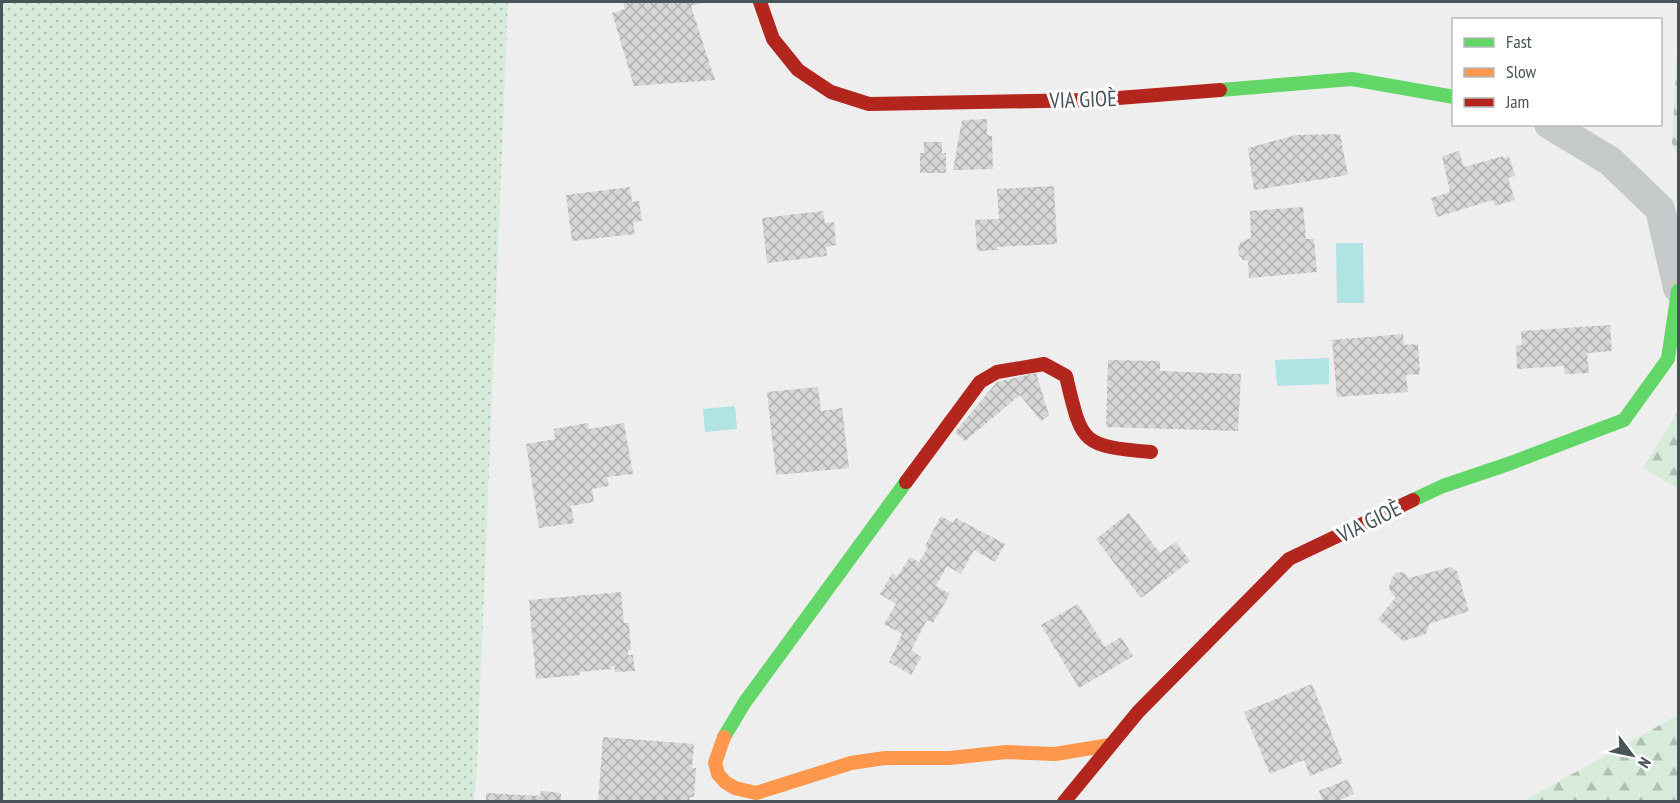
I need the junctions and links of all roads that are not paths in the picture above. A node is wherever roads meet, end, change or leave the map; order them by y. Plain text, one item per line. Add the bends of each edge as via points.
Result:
1 (760, 2) edge
2 (1452, 97) edge
3 (1552, 126) edge
4 (1678, 289) edge
5 (1151, 452) dead end
6 (1110, 745) junction
7 (1064, 801) edge

1 - 2 street, VIA GIOÈ via 773,39 798,70 831,92 869,104 1093,100 1352,79
3 - 4 street, VIA GIOÈ via 1610,161 1660,209
4 - 6 street, VIA GIOÈ via 1668,359 1624,420 1443,486 1289,559
5 - 6 street via 1108,448 1089,439 1082,431 1066,376 1044,364 997,372 980,382 745,702 726,731 715,763 725,782 756,793 851,763 873,760 1006,752 1055,754
6 - 7 street, VIA GIOÈ

